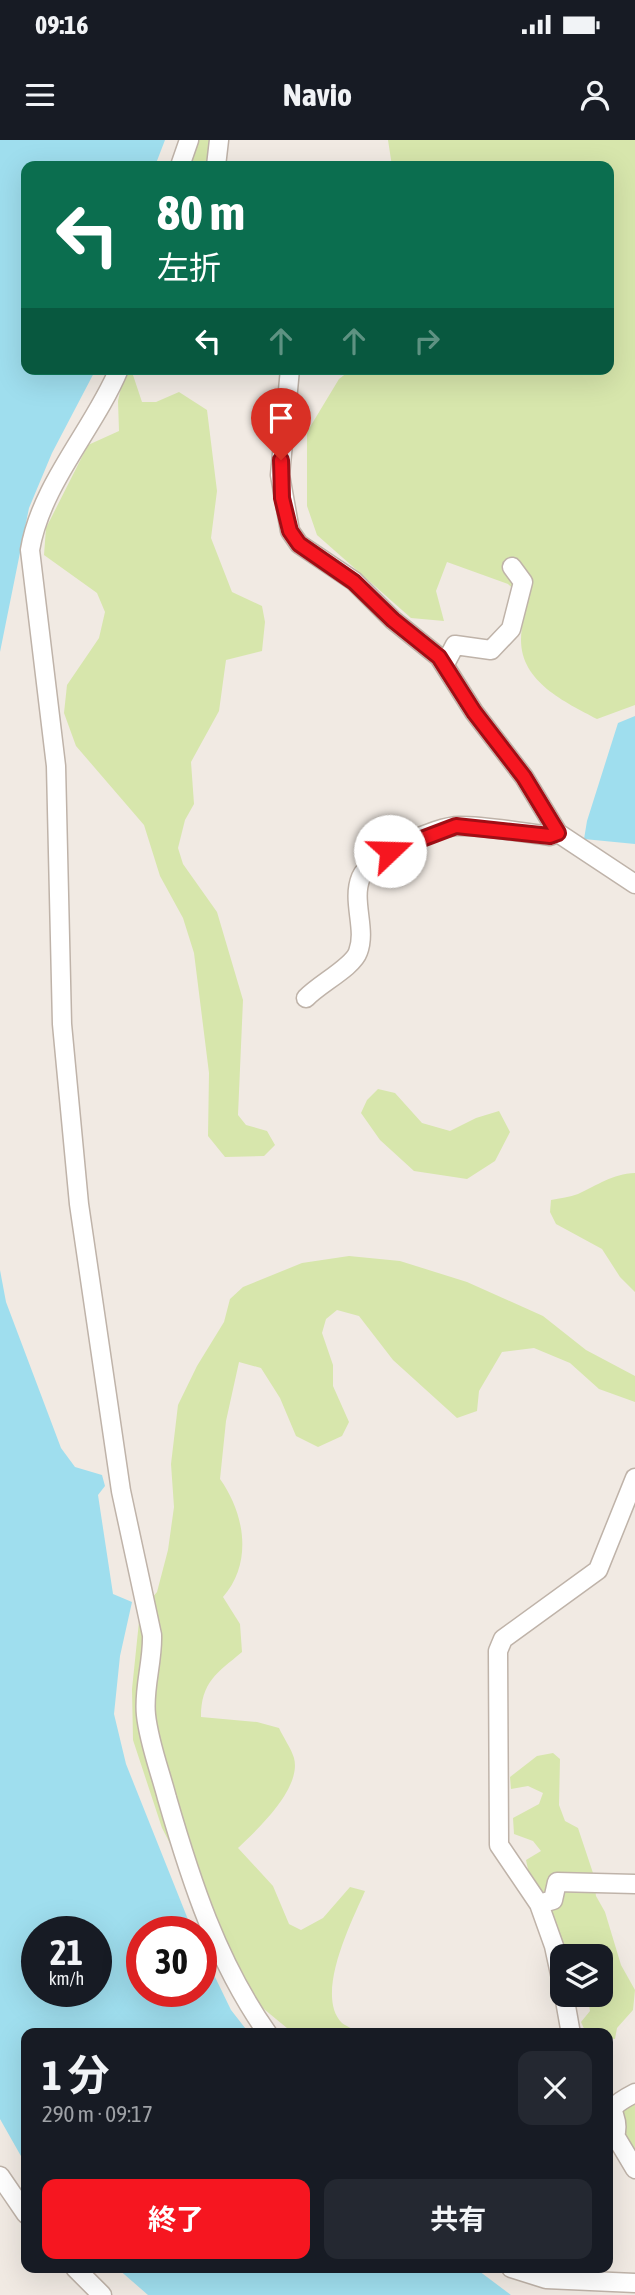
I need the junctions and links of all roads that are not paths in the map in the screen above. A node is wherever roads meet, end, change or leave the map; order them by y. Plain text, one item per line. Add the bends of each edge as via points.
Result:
1 (189, 140) edge
2 (219, 140) edge
3 (182, 161) edge
4 (217, 161) edge
5 (117, 375) edge
6 (289, 375) edge
7 (512, 567) dead end
8 (445, 664) junction
9 (558, 833) junction
10 (635, 884) edge
11 (306, 998) dead end
12 (635, 1478) edge
13 (635, 1884) edge
14 (539, 1904) junction
15 (553, 1944) edge
16 (566, 2007) edge
17 (264, 2028) edge
18 (570, 2028) edge
19 (635, 2093) edge
20 (613, 2108) edge
21 (613, 2132) edge
22 (635, 2169) edge
23 (0, 2176) edge
24 (21, 2207) edge
25 (80, 2273) edge
26 (527, 2273) edge
27 (635, 2283) edge
28 (102, 2295) edge

1 - 3 street
2 - 4 street
5 - 17 street via 44,508 30,550 56,766 68,1097 117,1466 152,1635 146,1715 199,1902 249,2007
6 - 8 street via 280,475 290,531 299,544 354,582
7 - 8 street via 523,582 511,629 491,650 455,645
8 - 9 street
9 - 10 street
9 - 11 street via 550,836 456,826 390,851 368,866 357,889 358,953
12 - 14 street via 598,1570 503,1639 498,1651 499,1845
13 - 14 street via 557,1882 553,1900
14 - 15 street
16 - 18 street
19 - 20 street
21 - 22 street
23 - 24 street
25 - 28 street
26 - 27 street via 546,2279

